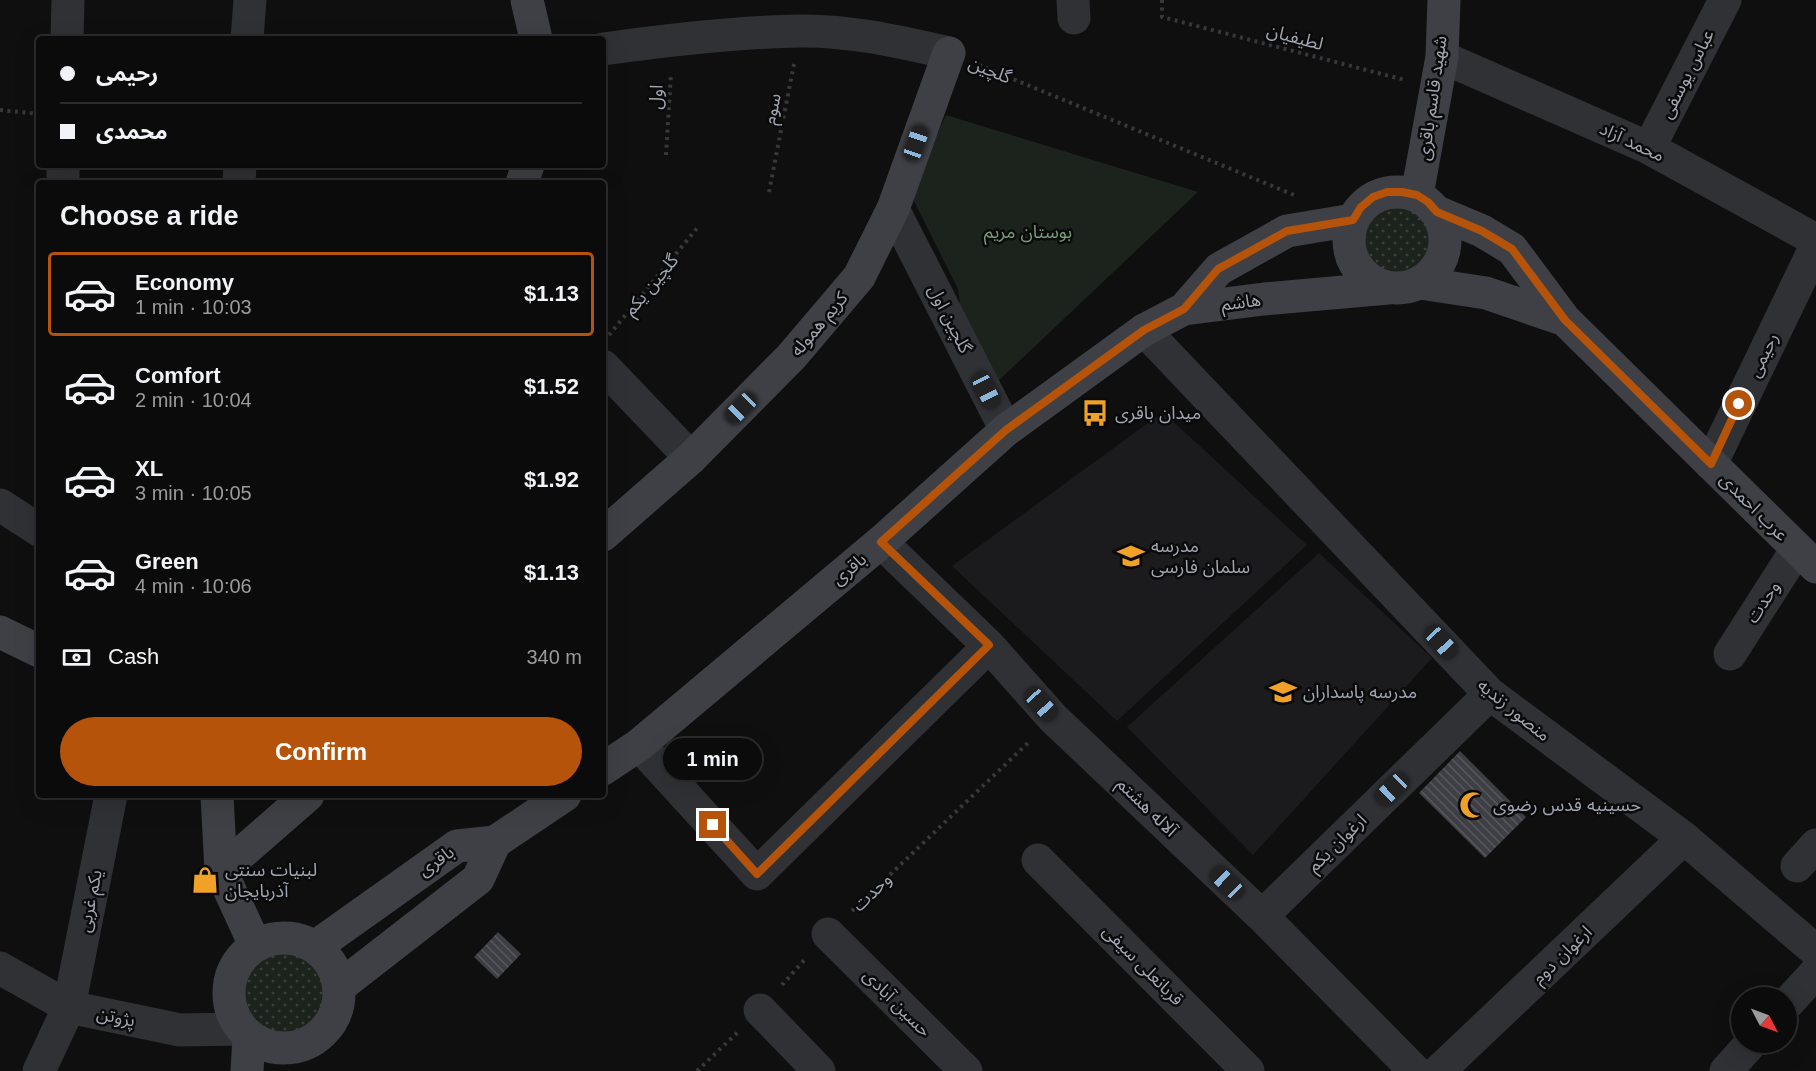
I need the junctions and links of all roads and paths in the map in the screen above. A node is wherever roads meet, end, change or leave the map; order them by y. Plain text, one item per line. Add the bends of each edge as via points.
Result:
1 (68, 0) edge
2 (250, 0) edge
3 (527, 0) edge
4 (1162, 0) edge
5 (1444, 0) edge
6 (1725, 0) edge
7 (801, 31) junction
8 (67, 36) edge
9 (247, 36) edge
10 (535, 36) edge
11 (673, 39) junction
12 (606, 49) edge
13 (949, 53) junction
14 (1440, 73) junction
15 (0, 110) edge
16 (36, 114) edge
17 (1649, 148) junction
18 (666, 155) dead end
19 (769, 192) dead end
20 (1298, 197) dead end
21 (1427, 204) junction
22 (893, 209) junction
23 (1353, 220) junction
24 (698, 227) dead end
25 (1816, 240) edge
26 (1816, 246) edge
27 (1420, 283) junction
28 (1388, 288) junction
29 (1184, 309) junction
30 (1565, 320) junction
31 (1144, 330) junction
32 (606, 339) edge
33 (606, 369) edge
34 (1006, 430) junction
35 (691, 458) junction
36 (1711, 464) junction
37 (0, 505) edge
38 (36, 528) edge
39 (606, 532) edge
40 (881, 542) junction
41 (1807, 558) edge
42 (0, 632) edge
43 (989, 645) junction
44 (36, 650) edge
45 (1730, 654) dead end
46 (1490, 694) junction
47 (1053, 718) junction
48 (639, 745) junction
49 (606, 767) edge
50 (110, 798) edge
51 (218, 798) edge
52 (305, 798) edge
53 (561, 798) edge
54 (1684, 838) junction
55 (495, 842) junction
56 (1038, 860) dead end
57 (221, 871) junction
58 (1262, 916) junction
59 (828, 934) junction
60 (255, 945) junction
61 (315, 947) junction
62 (1816, 951) edge
63 (0, 968) edge
64 (1816, 972) edge
65 (339, 987) junction
66 (1797, 993) edge
67 (69, 1007) junction
68 (760, 1011) junction
69 (245, 1032) junction
70 (1742, 1053) edge
71 (290, 1059) edge
72 (39, 1071) edge
73 (247, 1071) edge
74 (697, 1071) edge
75 (819, 1071) edge
76 (966, 1071) edge
77 (1248, 1071) edge
78 (1416, 1071) edge
79 (1439, 1071) edge
80 (1726, 1071) edge

1 - 8 street
2 - 9 street
3 - 10 street
4 - 14 path, لطیفیان via 1162,17
5 - 14 street, شهید قاسم باقری
6 - 17 street, عباس یوسفی
7 - 11 street, گلچین
7 - 13 street, گلچین via 880,37
7 - 19 path, سوم
11 - 12 street, گلچین
11 - 18 path, اول
13 - 20 path, گلچین
13 - 22 street, کریم هموله
14 - 17 street, محمد آزاد
14 - 21 street, شهید قاسم باقری
15 - 16 path
17 - 25 street, محمد آزاد
21 - 23 street via 1402,192 1387,192 1373,197
21 - 27 street via 1446,237 1440,264
21 - 30 street, عرب احمدی via 1512,249
22 - 34 street, گلچین اول
22 - 35 street, کریم هموله via 859,277 791,357
23 - 28 street via 1349,248 1354,262 1362,274
23 - 29 street, هاشم via 1287,231 1218,269
24 - 32 path, گلچین یکم
26 - 36 street, رحیمی
27 - 28 street
27 - 30 street via 1486,292
28 - 29 street, هاشم
29 - 31 street, باقری
30 - 36 street, عرب احمدی
31 - 34 street, باقری
31 - 46 street, منصور زندیه
33 - 35 street
34 - 40 street, باقری
35 - 39 street, کریم هموله
36 - 41 street, عرب احمدی
37 - 38 street
40 - 43 street, آلاله هشتم
40 - 48 street, باقری
41 - 45 street, وحدت
42 - 44 street
43 - 47 street, آلاله هشتم
43 - 48 street via 757,874
46 - 54 street, منصور زندیه
46 - 58 street, ارغوان یکم
47 - 58 street, آلاله هشتم
47 - 59 path, وحدت
48 - 49 street, باقری
50 - 67 street, یکم غربی
51 - 57 street
52 - 57 street
53 - 55 street, باقری
54 - 62 street, منصور زندیه
54 - 79 street, ارغوان دوم
55 - 61 street, باقری via 457,846
55 - 65 street via 478,879
56 - 77 street, قربانعلی سیفی
57 - 60 street
58 - 78 street, آلاله هشتم
59 - 68 path, وحدت
59 - 76 street, حسین آبادی
60 - 61 street via 285,937
60 - 69 street via 243,955 229,982 231,1011
61 - 65 street via 327,957
63 - 67 street, پژوتن
64 - 66 street
65 - 71 street via 333,1018 323,1032
67 - 69 street, پژوتن via 180,1030
67 - 72 street, یکم غربی
68 - 74 path, وحدت
68 - 75 street
69 - 71 street
69 - 73 street
70 - 80 street

